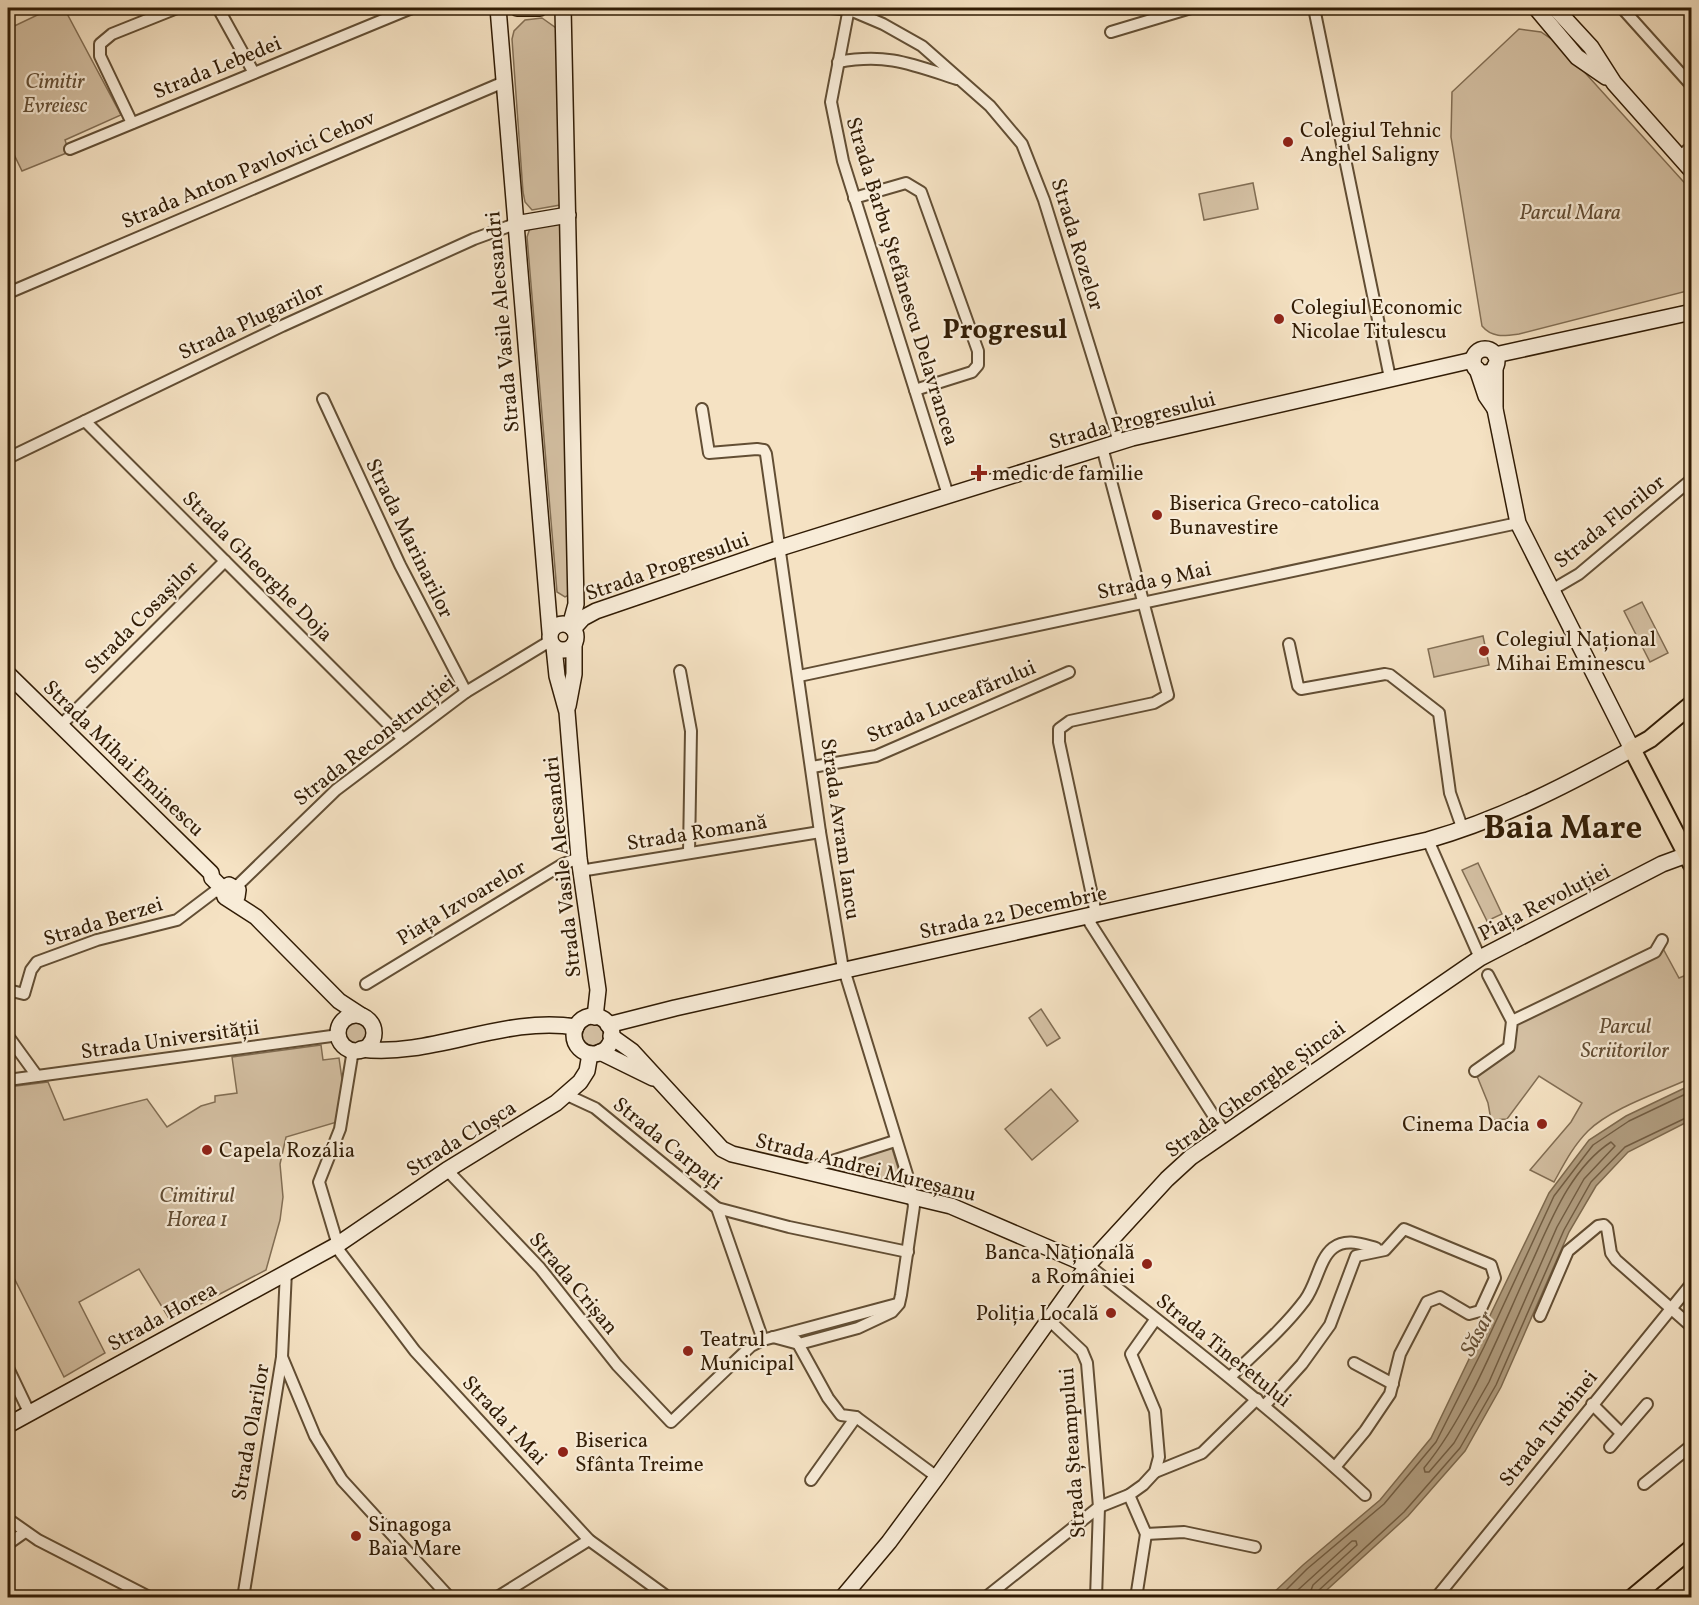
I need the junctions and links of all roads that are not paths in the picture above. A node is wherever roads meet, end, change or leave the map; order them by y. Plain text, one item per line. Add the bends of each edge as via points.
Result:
1 (177, 8) edge
2 (218, 8) edge
3 (412, 8) edge
4 (498, 8) edge
5 (517, 8) edge
6 (540, 8) edge
7 (563, 8) edge
8 (831, 8) edge
9 (1191, 8) edge
10 (1314, 8) edge
11 (1536, 8) edge
12 (1554, 8) edge
13 (1622, 8) edge
14 (849, 9) edge
15 (1111, 32) dead end
16 (838, 62) junction
17 (254, 73) junction
18 (960, 80) junction
19 (504, 82) junction
20 (1614, 83) junction
21 (1692, 86) edge
22 (132, 123) junction
23 (1692, 146) edge
24 (70, 149) dead end
25 (1679, 157) junction
26 (1692, 171) edge
27 (854, 198) junction
28 (568, 215) junction
29 (515, 224) junction
30 (8, 293) edge
31 (1692, 312) edge
32 (1495, 361) junction
33 (1475, 364) junction
34 (1390, 378) junction
35 (915, 390) junction
36 (323, 399) dead end
37 (702, 409) dead end
38 (1495, 409) junction
39 (85, 421) junction
40 (1119, 442) junction
41 (1102, 447) junction
42 (8, 458) edge
43 (1692, 479) edge
44 (948, 495) junction
45 (1518, 523) junction
46 (780, 548) junction
47 (225, 561) junction
48 (1550, 591) junction
49 (1144, 602) junction
50 (572, 627) junction
51 (551, 640) junction
52 (574, 644) junction
53 (1289, 644) dead end
54 (680, 671) dead end
55 (1069, 672) dead end
56 (8, 674) edge
57 (799, 676) junction
58 (466, 692) junction
59 (1692, 704) edge
60 (567, 712) junction
61 (60, 726) junction
62 (403, 739) junction
63 (1632, 749) junction
64 (812, 767) junction
65 (1463, 830) junction
66 (820, 832) junction
67 (1428, 840) junction
68 (689, 853) junction
69 (1690, 857) edge
70 (579, 864) junction
71 (230, 891) junction
72 (1094, 916) junction
73 (1662, 940) dead end
74 (1480, 958) junction
75 (844, 970) junction
76 (1488, 975) dead end
77 (366, 984) dead end
78 (8, 990) edge
79 (339, 1001) junction
80 (595, 1017) junction
81 (367, 1021) junction
82 (1512, 1021) junction
83 (576, 1027) junction
84 (339, 1031) junction
85 (610, 1031) junction
86 (8, 1036) edge
87 (399, 1049) junction
88 (357, 1050) junction
89 (595, 1053) junction
90 (1475, 1071) dead end
91 (37, 1076) junction
92 (656, 1079) junction
93 (8, 1080) edge
94 (567, 1095) junction
95 (1224, 1132) junction
96 (895, 1141) junction
97 (447, 1170) junction
98 (802, 1170) junction
99 (913, 1197) junction
100 (717, 1208) junction
101 (337, 1245) junction
102 (1385, 1250) junction
103 (908, 1252) junction
104 (1088, 1265) junction
105 (286, 1271) junction
106 (1692, 1283) edge
107 (1670, 1309) junction
108 (879, 1314) junction
109 (1540, 1316) dead end
110 (1049, 1320) junction
111 (1155, 1320) junction
112 (1692, 1327) edge
113 (797, 1331) junction
114 (768, 1338) junction
115 (799, 1344) junction
116 (282, 1357) junction
117 (1354, 1363) dead end
118 (8, 1368) edge
119 (1231, 1376) junction
120 (1393, 1384) junction
121 (1261, 1402) junction
122 (1592, 1404) junction
123 (1647, 1404) dead end
124 (29, 1413) junction
125 (856, 1417) junction
126 (8, 1425) edge
127 (1621, 1432) junction
128 (1692, 1445) edge
129 (1610, 1447) dead end
130 (1335, 1467) junction
131 (1155, 1472) junction
132 (937, 1477) junction
133 (811, 1480) dead end
134 (1644, 1484) dead end
135 (1129, 1495) junction
136 (1365, 1496) dead end
137 (1099, 1507) junction
138 (8, 1519) edge
139 (25, 1532) junction
140 (1146, 1534) junction
141 (589, 1540) junction
142 (8, 1544) edge
143 (1256, 1547) dead end
144 (1692, 1548) edge
145 (151, 1598) edge
146 (243, 1598) edge
147 (450, 1598) edge
148 (496, 1598) edge
149 (669, 1598) edge
150 (842, 1598) edge
151 (985, 1598) edge
152 (1096, 1598) edge
153 (1136, 1598) edge
154 (1436, 1598) edge
155 (1632, 1598) edge

1 - 22 street via 112,34 100,44 100,57
2 - 17 street
3 - 17 street, Strada Lebedei
4 - 19 street, Strada Vasile Alecsandri
5 - 6 street
7 - 28 street
8 - 14 street, Strada Rozelor
9 - 15 street
10 - 34 street
11 - 20 street via 1578,57
12 - 20 street via 1591,47
13 - 21 street
14 - 16 street, Strada Barbu Ștefănescu Delavrancea
14 - 18 street, Strada Rozelor via 909,38
16 - 18 street, Strada Rozelor via 865,57 896,59
16 - 27 street, Strada Barbu Ștefănescu Delavrancea via 832,87 832,116
17 - 22 street, Strada Lebedei
18 - 40 street, Strada Rozelor via 990,106 1026,151
19 - 29 street, Strada Vasile Alecsandri
19 - 30 street, Strada Anton Pavlovici Cehov
20 - 25 street
22 - 24 street, Strada Lebedei
23 - 25 street
25 - 26 street
27 - 35 street, Strada Barbu Ștefănescu Delavrancea
27 - 35 street via 906,183 921,192 978,351 978,365 972,372
28 - 29 street
28 - 50 street via 576,604
29 - 39 street, Strada Plugarilor via 353,294
29 - 51 street, Strada Vasile Alecsandri
31 - 32 street, Strada Progresului
32 - 33 street, Strada Progresului via 1490,350 1482,349 1476,353
32 - 38 street
33 - 34 street, Strada Progresului
33 - 38 street
34 - 40 street, Strada Progresului
35 - 44 street, Strada Barbu Ștefănescu Delavrancea
36 - 58 street, Strada Marinarilor via 400,565
37 - 46 street, Strada Avram Iancu via 709,453 764,450
38 - 45 street
39 - 42 street, Strada Plugarilor
39 - 47 street, Strada Gheorghe Doja
40 - 41 street, Strada Progresului
41 - 44 street, Strada Progresului
41 - 49 street
43 - 48 street, Strada Florilor via 1579,574
44 - 46 street, Strada Progresului
45 - 48 street
45 - 49 street, Strada 9 Mai
46 - 50 street, Strada Progresului via 596,611
46 - 57 street, Strada Avram Iancu
47 - 61 street, Strada Cosașilor
47 - 62 street, Strada Gheorghe Doja
48 - 63 street
49 - 57 street, Strada 9 Mai
49 - 72 street via 1168,695 1154,703 1070,721 1059,729
50 - 51 street via 559,624
50 - 52 street
51 - 52 street via 567,650
51 - 58 street, Strada Reconstrucției
51 - 60 street, Strada Vasile Alecsandri
52 - 60 street, Strada Vasile Alecsandri via 574,674
53 - 65 street via 1301,689 1385,674 1437,710 1450,793
54 - 68 street via 691,731
55 - 64 street, Strada Luceafărului via 876,756
56 - 61 street, Strada Mihai Eminescu
57 - 64 street, Strada Avram Iancu
58 - 62 street, Strada Reconstrucției
59 - 63 main road
60 - 70 street, Strada Vasile Alecsandri
61 - 71 street, Strada Mihai Eminescu
62 - 71 street, Strada Reconstrucției via 336,789
63 - 65 street
63 - 69 main road
64 - 66 street, Strada Avram Iancu
65 - 67 street
66 - 68 street, Strada Romană
66 - 75 street, Strada Avram Iancu
67 - 72 street, Strada 22 Decembrie
67 - 74 street, Piața Revoluției
68 - 70 street, Strada Romană
69 - 74 street, Piața Revoluției
70 - 77 street, Piața Izvoarelor via 563,864
70 - 80 street, Strada Vasile Alecsandri via 598,990
71 - 78 street, Strada Berzei via 214,892 177,920 97,940 37,962 24,993
71 - 79 street, Strada Mihai Eminescu
72 - 75 street, Strada 22 Decembrie
72 - 95 street via 1092,929
73 - 82 street via 1655,952
74 - 95 street, Strada Gheorghe Șincai
75 - 85 street, Strada 22 Decembrie via 626,1019
75 - 96 street, Strada Avram Iancu
76 - 82 street
79 - 81 street, Strada Mihai Eminescu
79 - 84 street
80 - 83 street via 584,1019
80 - 85 street
81 - 84 street via 350,1016
81 - 87 street via 382,1039
81 - 88 street via 372,1039
82 - 90 street via 1509,1047
83 - 87 street via 544,1026
83 - 89 street via 574,1037 578,1046
84 - 88 street via 345,1046
84 - 91 street, Strada Universității
85 - 89 street via 609,1044
85 - 92 street, Strada Andrei Mureșanu
86 - 91 street
87 - 88 street
88 - 101 street, Strada 1 Mai via 340,1129 319,1182
89 - 92 street, Strada Andrei Mureșanu
89 - 94 street, Strada Cloșca
91 - 93 street, Strada Universității
92 - 98 street, Strada Andrei Mureșanu via 722,1149 741,1158
94 - 97 street, Strada Cloșca
94 - 100 street, Strada Carpați via 595,1108
95 - 104 street, Strada Gheorghe Șincai via 1167,1179
96 - 98 street
96 - 99 street, Strada Avram Iancu
97 - 101 street, Strada Cloșca
97 - 114 street, Strada Crișan via 540,1268 617,1365 671,1422 751,1346
98 - 99 street, Strada Andrei Mureșanu
99 - 103 street, Strada Avram Iancu
99 - 104 street, Strada Andrei Mureșanu via 951,1206
100 - 103 street
100 - 114 street, Strada Carpați
101 - 105 street, Strada Horea
101 - 141 street, Strada 1 Mai via 416,1351
102 - 119 street via 1354,1242 1332,1249 1324,1257 1315,1286 1303,1303
102 - 120 street via 1404,1229 1485,1262 1495,1278 1485,1305 1475,1314 1440,1297 1427,1302 1400,1354
102 - 121 street via 1356,1256 1330,1326 1302,1364
103 - 108 street, Strada Avram Iancu via 898,1304
104 - 110 street, Strada Gheorghe Șincai
104 - 111 street, Strada Tineretului
105 - 116 street, Strada Olarilor
105 - 124 street, Strada Horea
106 - 107 street, Strada Turbinei
107 - 109 street via 1611,1253 1604,1225 1568,1251
107 - 112 street
107 - 122 street, Strada Turbinei
108 - 113 street
108 - 115 street
110 - 132 street, Strada Gheorghe Șincai
110 - 137 street, Strada Șteampului via 1082,1351 1087,1363
111 - 119 street, Strada Tineretului
111 - 131 street via 1131,1354 1155,1411 1159,1457
113 - 114 street
113 - 115 street
114 - 115 street
115 - 125 street via 834,1407 841,1415
116 - 146 street, Strada Olarilor
116 - 147 street via 315,1436 342,1480
117 - 120 street
118 - 124 street
119 - 121 street, Strada Tineretului
120 - 130 street via 1381,1408
121 - 130 street, Strada Tineretului
121 - 131 street via 1202,1454
122 - 127 street
122 - 154 street, Strada Turbinei
123 - 127 street
124 - 126 street, Strada Horea
125 - 132 street
125 - 133 street
127 - 129 street
128 - 134 street
130 - 136 street, Strada Tineretului
131 - 135 street
132 - 150 street, Strada Gheorghe Șincai
135 - 137 street
135 - 140 street
137 - 151 street
137 - 152 street, Strada Șteampului
138 - 139 street
139 - 142 street
139 - 145 street
140 - 143 street via 1184,1532
140 - 153 street
141 - 148 street
141 - 149 street, Strada 1 Mai
144 - 155 main road

